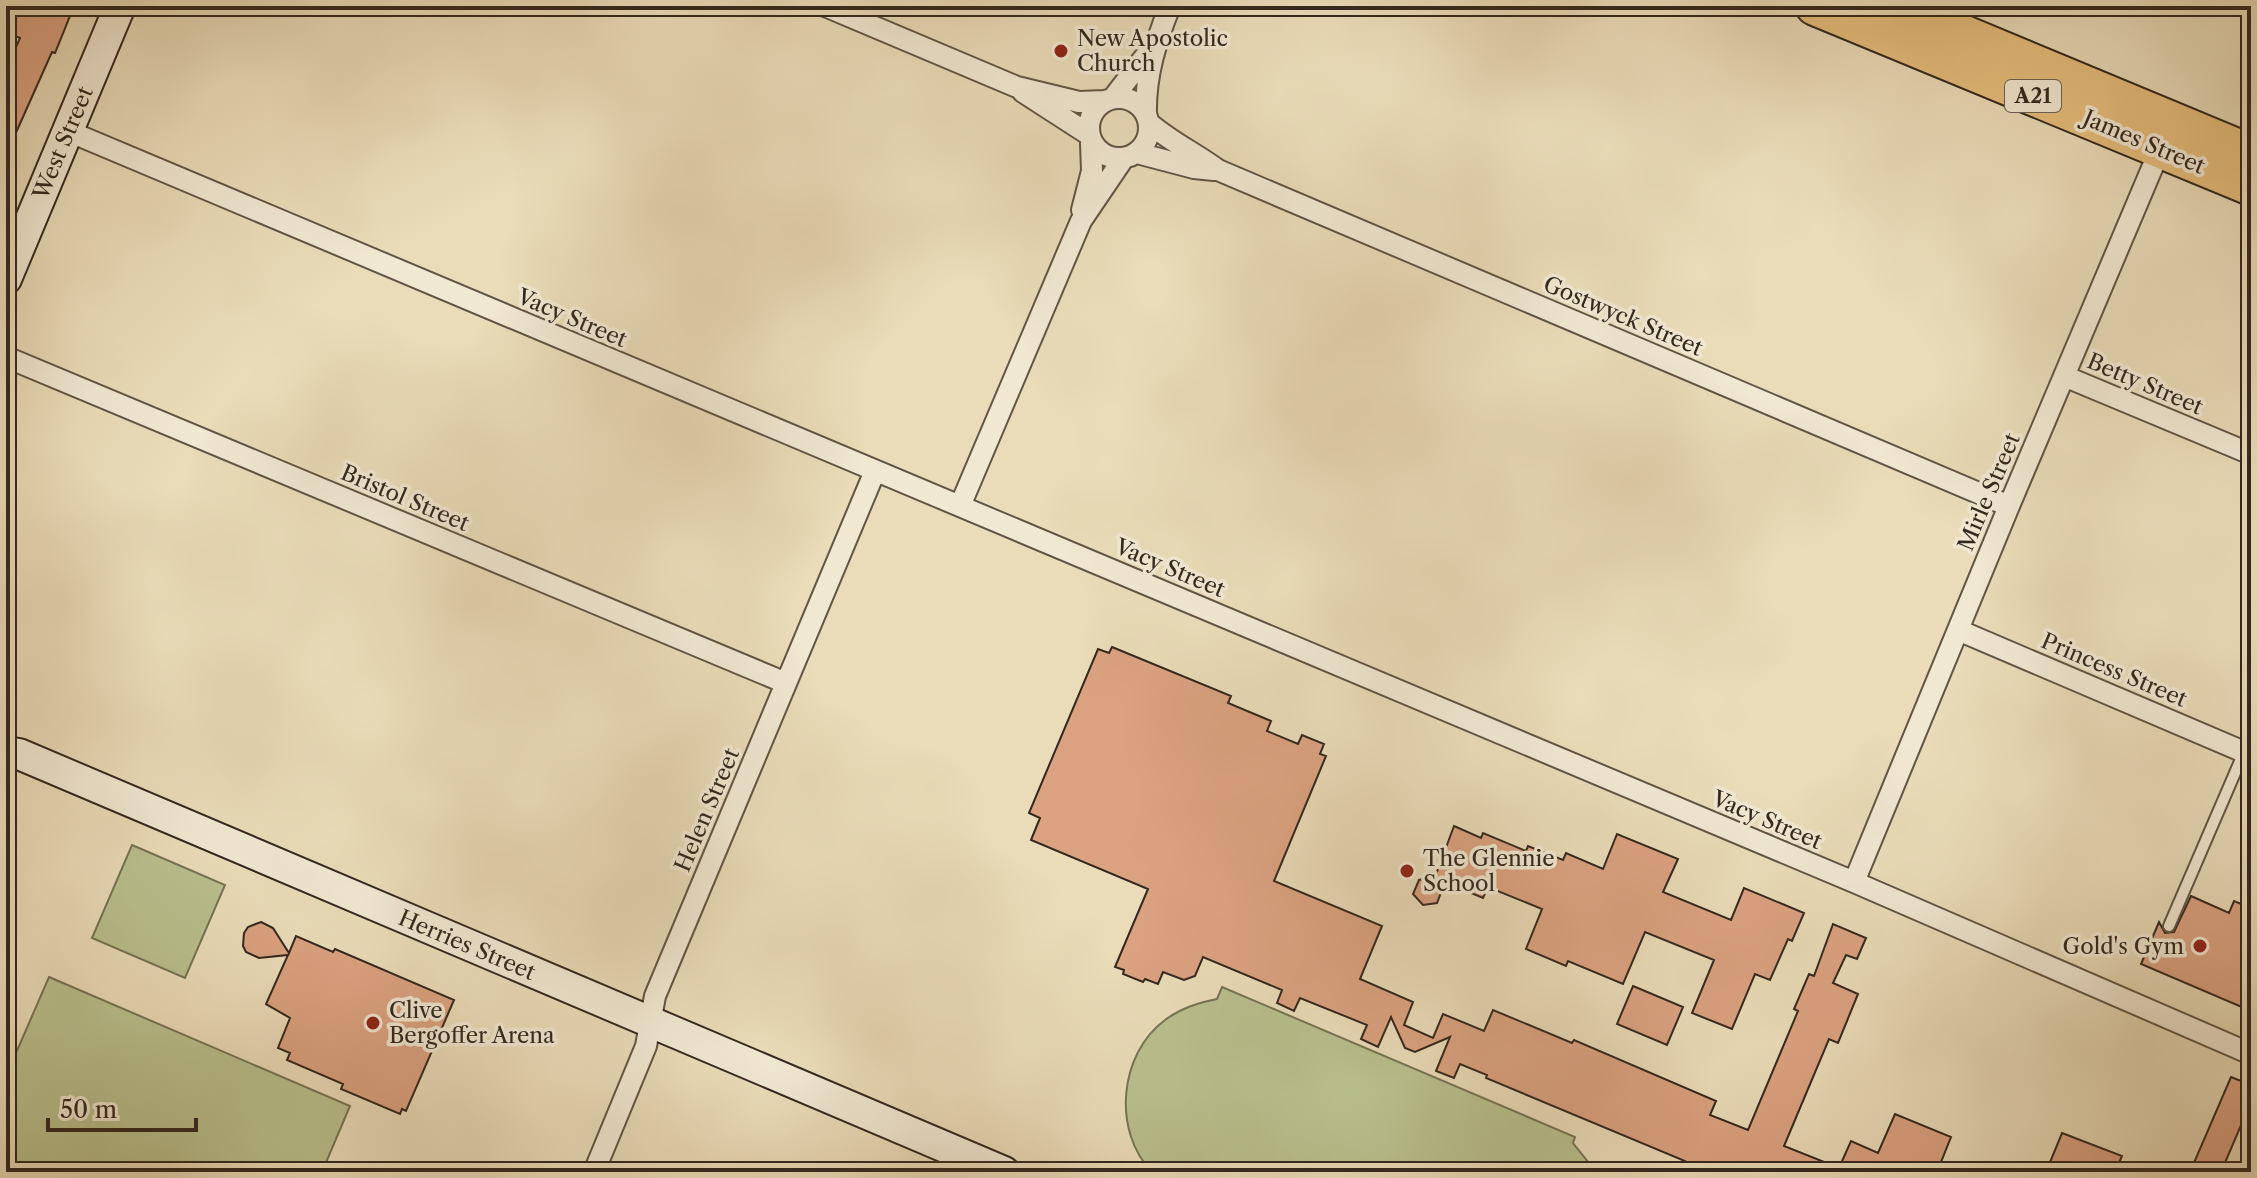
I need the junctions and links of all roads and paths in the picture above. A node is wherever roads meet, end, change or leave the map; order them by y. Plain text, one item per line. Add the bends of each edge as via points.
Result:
1 (120, 6) edge
2 (825, 6) edge
3 (1170, 6) edge
4 (1815, 6) edge
5 (1896, 6) edge
6 (1154, 45) junction
7 (1017, 87) junction
8 (1108, 100) junction
9 (1147, 119) junction
10 (68, 131) junction
11 (2166, 135) junction
12 (1090, 138) junction
13 (2251, 154) edge
14 (1130, 156) junction
15 (1218, 170) junction
16 (2251, 186) edge
17 (1081, 221) junction
18 (6, 279) edge
19 (6, 357) edge
20 (2064, 376) junction
21 (2251, 454) edge
22 (875, 471) junction
23 (960, 506) junction
24 (2009, 506) junction
25 (1958, 630) junction
26 (786, 683) junction
27 (10, 750) edge
28 (2247, 754) edge
29 (1854, 882) junction
30 (2169, 926) dead end
31 (650, 1022) junction
32 (2251, 1054) edge
33 (594, 1172) edge
34 (1004, 1172) edge

1 - 10 street, West Street
2 - 7 street
3 - 6 street
4 - 11 highway, James Street / A21
5 - 11 highway, James Street / A21
6 - 8 street
6 - 9 street via 1146,87
7 - 8 street via 1079,102
7 - 12 street
8 - 9 street via 1132,101
8 - 12 street via 1091,115
9 - 14 street via 1146,143
9 - 15 street, Gostwyck Street
10 - 18 street, West Street
10 - 22 street, Vacy Street
11 - 13 highway, James Street / A21
11 - 16 highway, James Street / A21
11 - 20 street, Mirle Street
12 - 14 street via 1105,156
12 - 17 street via 1092,171
14 - 15 street, Gostwyck Street
14 - 17 street
15 - 24 street, Gostwyck Street
17 - 23 street
19 - 26 street, Bristol Street
20 - 21 street, Betty Street
20 - 24 street, Mirle Street
22 - 23 street, Vacy Street
22 - 26 street, Helen Street
23 - 29 street, Vacy Street
24 - 25 street, Mirle Street
25 - 28 street, Princess Street
25 - 29 street, Mirle Street
26 - 31 street, Helen Street via 655,996
27 - 31 street, Herries Street
28 - 30 lane
29 - 32 street, Vacy Street
31 - 33 street, Helen Street via 646,1046
31 - 34 street, Herries Street

